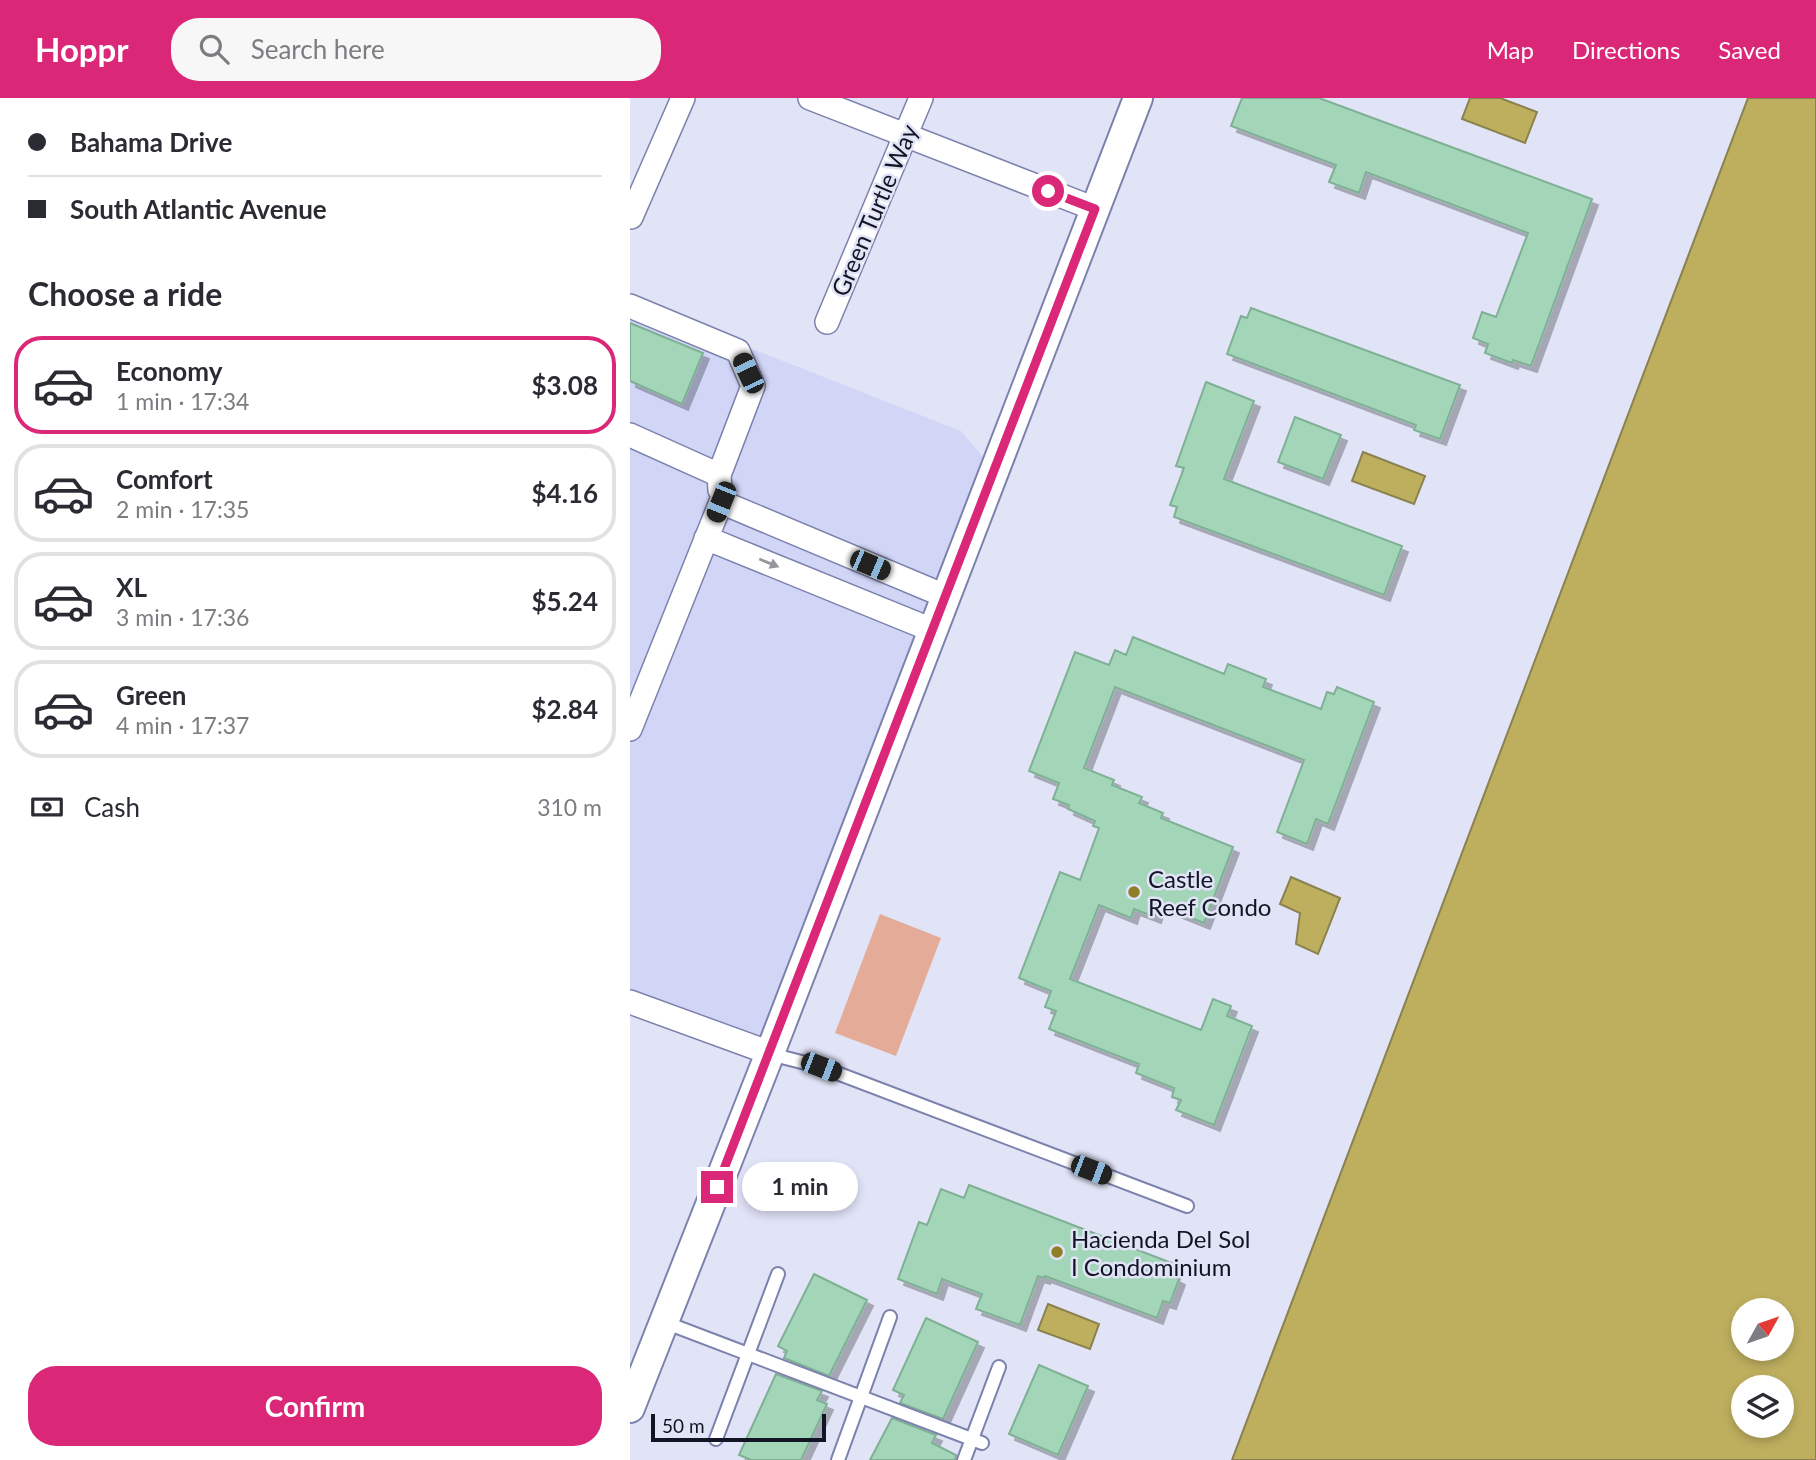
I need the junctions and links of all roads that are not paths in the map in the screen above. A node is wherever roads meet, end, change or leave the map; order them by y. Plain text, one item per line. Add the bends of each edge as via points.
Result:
1 (683, 98) edge
2 (810, 98) edge
3 (921, 98) edge
4 (1138, 98) edge
5 (907, 135) junction
6 (1095, 209) junction
7 (631, 217) edge
8 (630, 306) edge
9 (827, 322) dead end
10 (630, 435) edge
11 (719, 475) junction
12 (721, 502) junction
13 (706, 538) junction
14 (945, 596) junction
15 (932, 630) junction
16 (630, 729) edge
17 (630, 1002) edge
18 (769, 1054) junction
19 (1187, 1206) dead end
20 (778, 1274) dead end
21 (890, 1317) dead end
22 (664, 1322) junction
23 (748, 1354) junction
24 (999, 1367) dead end
25 (862, 1397) junction
26 (630, 1408) edge
27 (716, 1439) dead end
28 (977, 1441) junction
29 (838, 1460) edge
30 (964, 1460) edge

1 - 7 street
2 - 5 street
3 - 5 street, Green Turtle Way
4 - 6 street
5 - 6 street
5 - 9 street, Green Turtle Way
6 - 14 street
8 - 11 street via 738,351 753,386
10 - 11 street
11 - 12 street
12 - 13 street
12 - 14 street
13 -> 15 street
13 - 16 street
14 - 15 street
15 - 18 street
17 - 18 street
18 - 19 lane via 821,1067
18 - 22 street
20 - 23 lane
21 - 25 lane
22 - 23 lane
22 - 26 street
23 - 25 lane
23 - 27 lane
24 - 28 lane
25 - 28 lane
25 - 29 lane
28 - 30 lane

